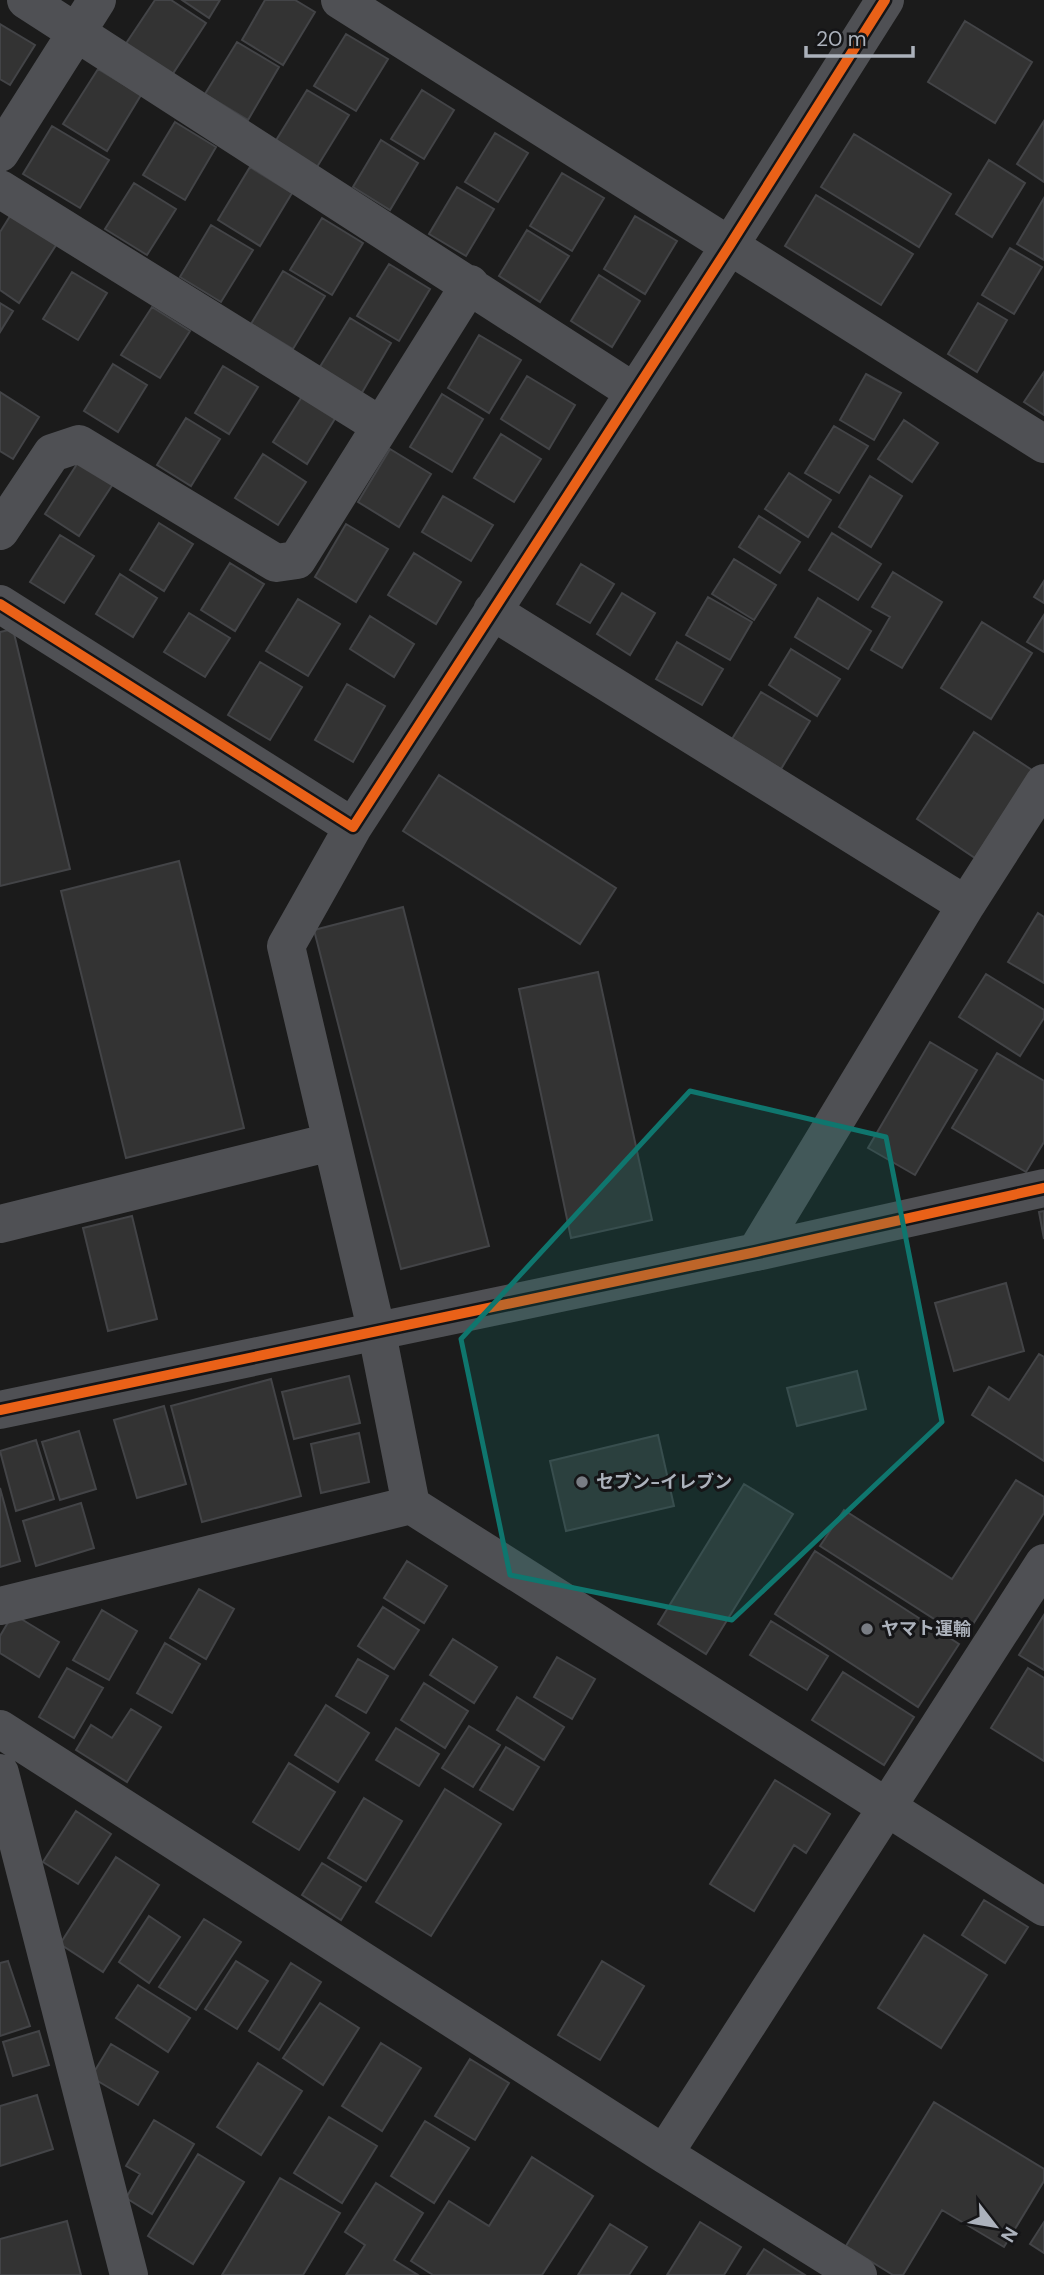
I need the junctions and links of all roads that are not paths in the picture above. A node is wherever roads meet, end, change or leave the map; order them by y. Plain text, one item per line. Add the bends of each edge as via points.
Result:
1 (26, 0) edge
2 (97, 0) edge
3 (340, 0) edge
4 (885, 0) edge
5 (76, 32) junction
6 (0, 153) edge
7 (0, 189) edge
8 (730, 245) junction
9 (470, 284) junction
10 (634, 392) junction
11 (381, 426) junction
12 (1044, 444) edge
13 (0, 531) edge
14 (0, 604) edge
15 (492, 611) junction
16 (1044, 783) edge
17 (353, 827) junction
18 (966, 905) junction
19 (331, 1142) junction
20 (1044, 1188) edge
21 (0, 1224) edge
22 (756, 1252) junction
23 (377, 1333) junction
24 (0, 1410) edge
25 (411, 1505) junction
26 (1044, 1563) edge
27 (0, 1606) edge
28 (0, 1729) edge
29 (0, 1773) edge
30 (887, 1806) junction
31 (1044, 1907) edge
32 (664, 2154) junction
33 (129, 2275) edge
34 (858, 2275) edge

1 - 5 street
2 - 5 street
3 - 8 street
4 - 8 street
5 - 6 street
5 - 9 street
7 - 11 street
8 - 10 street
8 - 12 street
9 - 10 street
9 - 11 street
10 - 15 street
11 - 13 street via 297,560 276,564 79,444 52,453
14 - 17 street
15 - 17 street
15 - 18 street
16 - 18 street
17 - 19 street via 286,946
18 - 22 street
19 - 21 street
19 - 23 street
20 - 22 street
22 - 23 street
23 - 24 street
23 - 25 street
25 - 27 street
25 - 30 street
26 - 30 street
28 - 32 street
29 - 33 street
30 - 31 street
30 - 32 street
32 - 34 street

